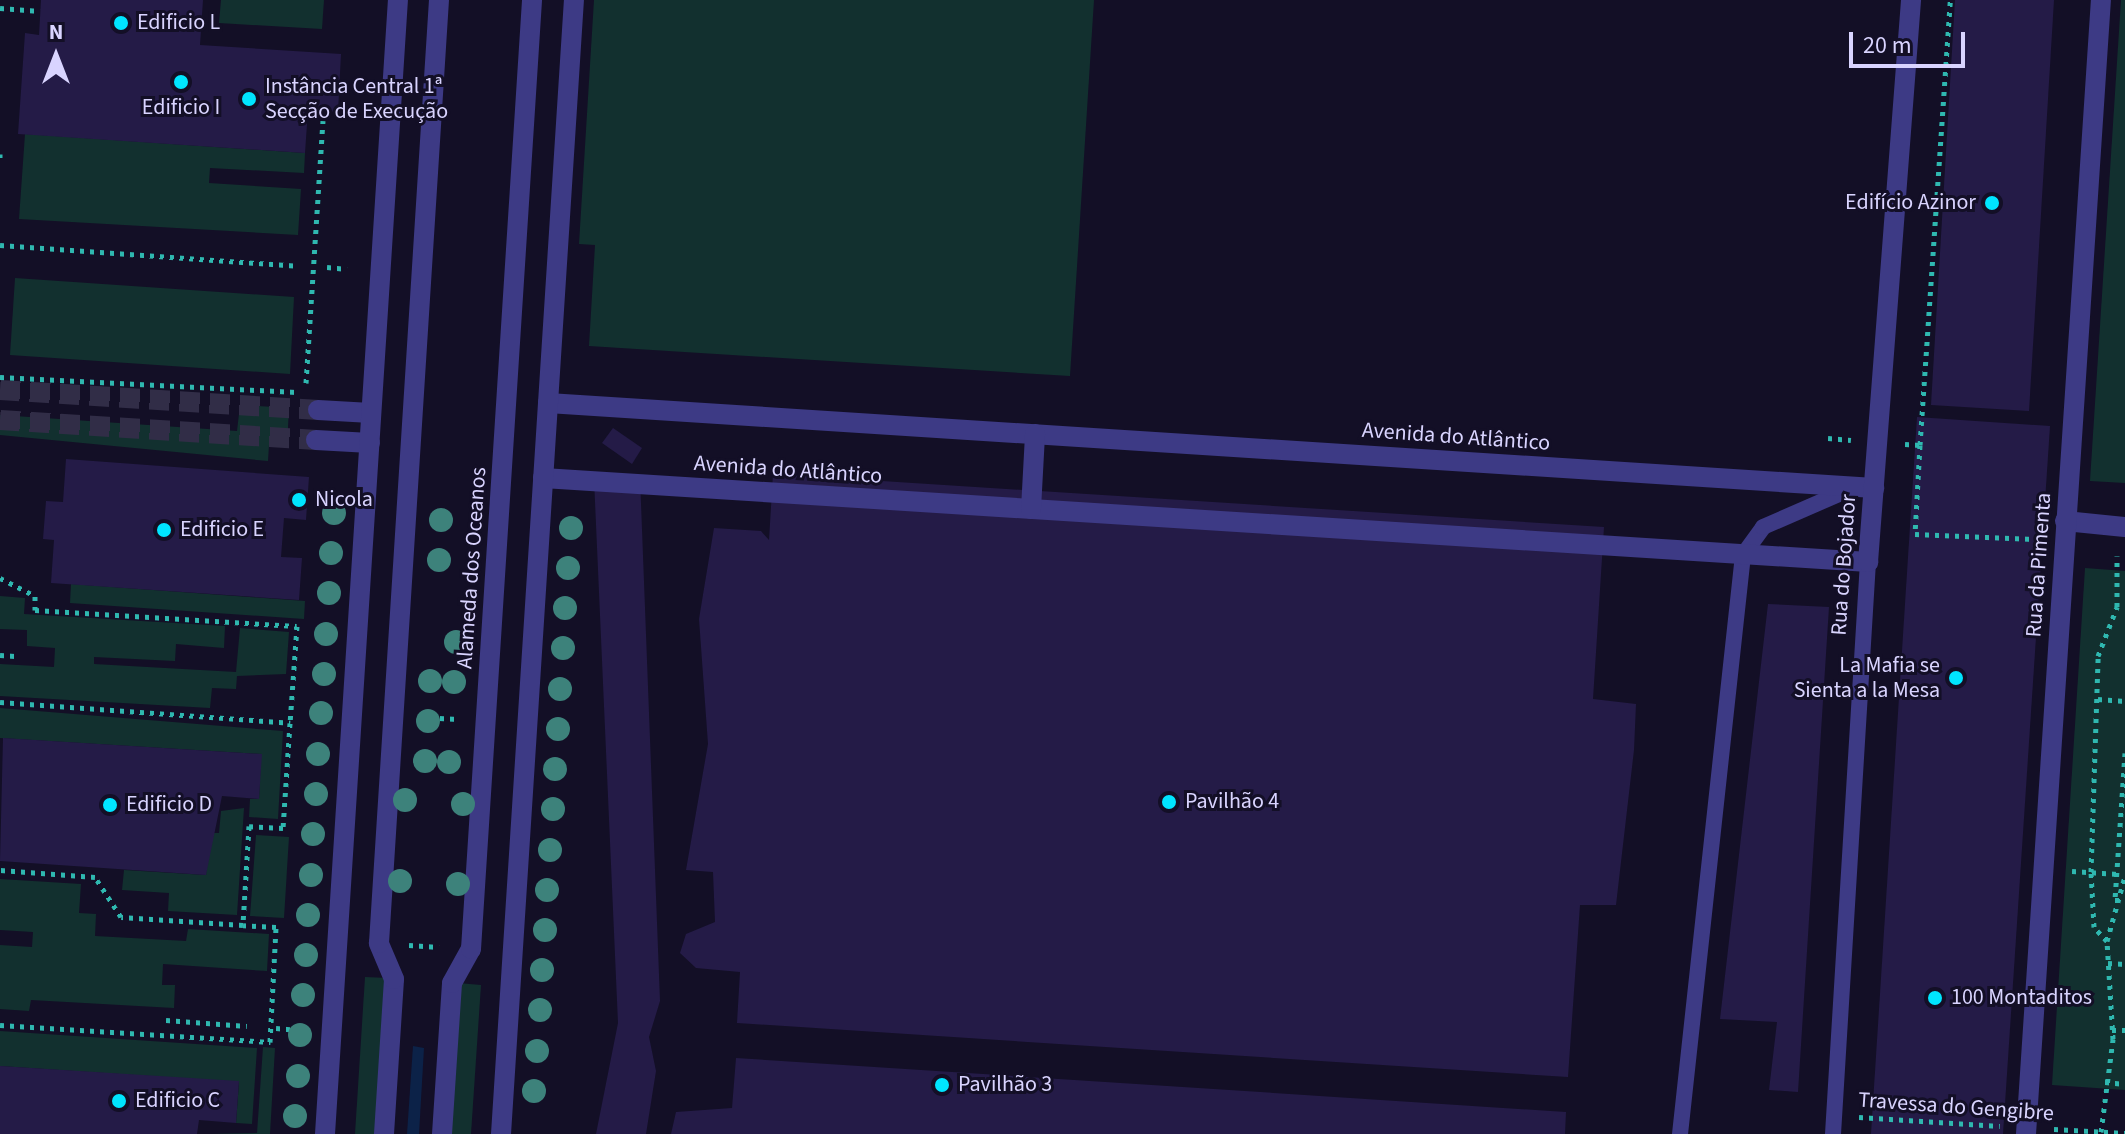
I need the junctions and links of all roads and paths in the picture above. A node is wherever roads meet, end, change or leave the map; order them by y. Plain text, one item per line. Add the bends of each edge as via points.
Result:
1 (398, 0) edge
2 (439, 0) edge
3 (532, 0) edge
4 (574, 0) edge
5 (1911, 0) edge
6 (1950, 0) edge
7 (2101, 0) edge
8 (0, 8) edge
9 (40, 11) dead end
10 (323, 121) dead end
11 (0, 245) edge
12 (297, 266) dead end
13 (327, 267) dead end
14 (347, 269) dead end
15 (0, 377) edge
16 (548, 403) junction
17 (318, 410) tunnel mouth
18 (371, 413) junction
19 (1035, 434) junction
20 (1828, 438) dead end
21 (316, 440) tunnel mouth
22 (1877, 442) junction
23 (370, 443) junction
24 (1920, 445) junction
25 (543, 478) junction
26 (1865, 487) junction
27 (1031, 509) junction
28 (2125, 527) edge
29 (2064, 530) junction
30 (1743, 555) junction
31 (1868, 562) junction
32 (2116, 570) dead end
33 (0, 578) edge
34 (0, 655) edge
35 (15, 656) dead end
36 (2098, 699) junction
37 (2125, 701) edge
38 (0, 702) edge
39 (393, 715) junction
40 (486, 721) junction
41 (290, 723) junction
42 (2125, 753) edge
43 (0, 870) edge
44 (2043, 870) junction
45 (2091, 872) junction
46 (2117, 873) junction
47 (2125, 875) edge
48 (2115, 900) junction
49 (2125, 900) edge
50 (243, 925) junction
51 (2107, 941) junction
52 (2108, 963) junction
53 (2125, 964) edge
54 (166, 1020) dead end
55 (0, 1025) edge
56 (247, 1026) dead end
57 (276, 1028) dead end
58 (298, 1030) dead end
59 (2112, 1030) junction
60 (2125, 1030) edge
61 (2105, 1082) junction
62 (2125, 1084) edge
63 (1834, 1115) junction
64 (2026, 1131) edge
65 (2078, 1132) edge
66 (2101, 1132) junction
67 (2125, 1133) edge
68 (325, 1134) edge
69 (384, 1134) edge
70 (442, 1134) edge
71 (501, 1134) edge
72 (1680, 1134) edge
73 (1833, 1134) edge

1 - 18 street
2 - 39 street
3 - 40 street, Alameda dos Oceanos
4 - 16 street
5 - 22 street, Rua do Bojador
6 - 24 path
7 - 29 street, Rua da Pimenta
8 - 9 path
10 - 15 path via 306,393
11 - 12 path
13 - 14 path
16 - 19 street, Avenida do Atlântico
16 - 25 street
17 - 18 street
18 - 23 street
19 - 26 street, Avenida do Atlântico
19 - 27 street
20 - 22 path
21 - 23 street
22 - 24 path
22 - 26 street, Rua do Bojador
23 - 68 street
24 - 29 path via 1915,534
25 - 27 street, Avenida do Atlântico
25 - 71 street
26 - 30 lane via 1763,527
26 - 31 street, Rua do Bojador
27 - 30 street, Avenida do Atlântico
28 - 29 street
29 - 44 street, Rua da Pimenta
30 - 31 street, Avenida do Atlântico
30 - 72 lane
31 - 63 lane, Rua do Bojador
32 - 36 path via 2117,607 2098,656
33 - 41 path via 35,596 35,610 297,626
34 - 35 path
36 - 37 path
36 - 45 path
38 - 41 path
39 - 40 path
39 - 69 street via 379,943 394,979
40 - 70 street, Alameda dos Oceanos via 471,949 452,983
41 - 50 path via 283,828 249,826
42 - 46 path
43 - 50 path via 95,877 121,917
44 - 45 path
44 - 64 street, Rua da Pimenta
45 - 46 path
45 - 51 path via 2094,927
46 - 47 path
46 - 48 path
47 - 48 path
48 - 49 path
48 - 51 path
50 - 55 path via 276,927 270,1042
51 - 52 path
52 - 53 path
52 - 59 path
54 - 56 path
57 - 58 path
59 - 60 path
59 - 61 path
61 - 62 path
61 - 66 path
63 - 64 path, Travessa do Gengibre
63 - 73 lane, Rua do Bojador
64 - 65 path, Travessa do Gengibre
65 - 66 path, Travessa do Gengibre
66 - 67 path, Travessa do Gengibre

